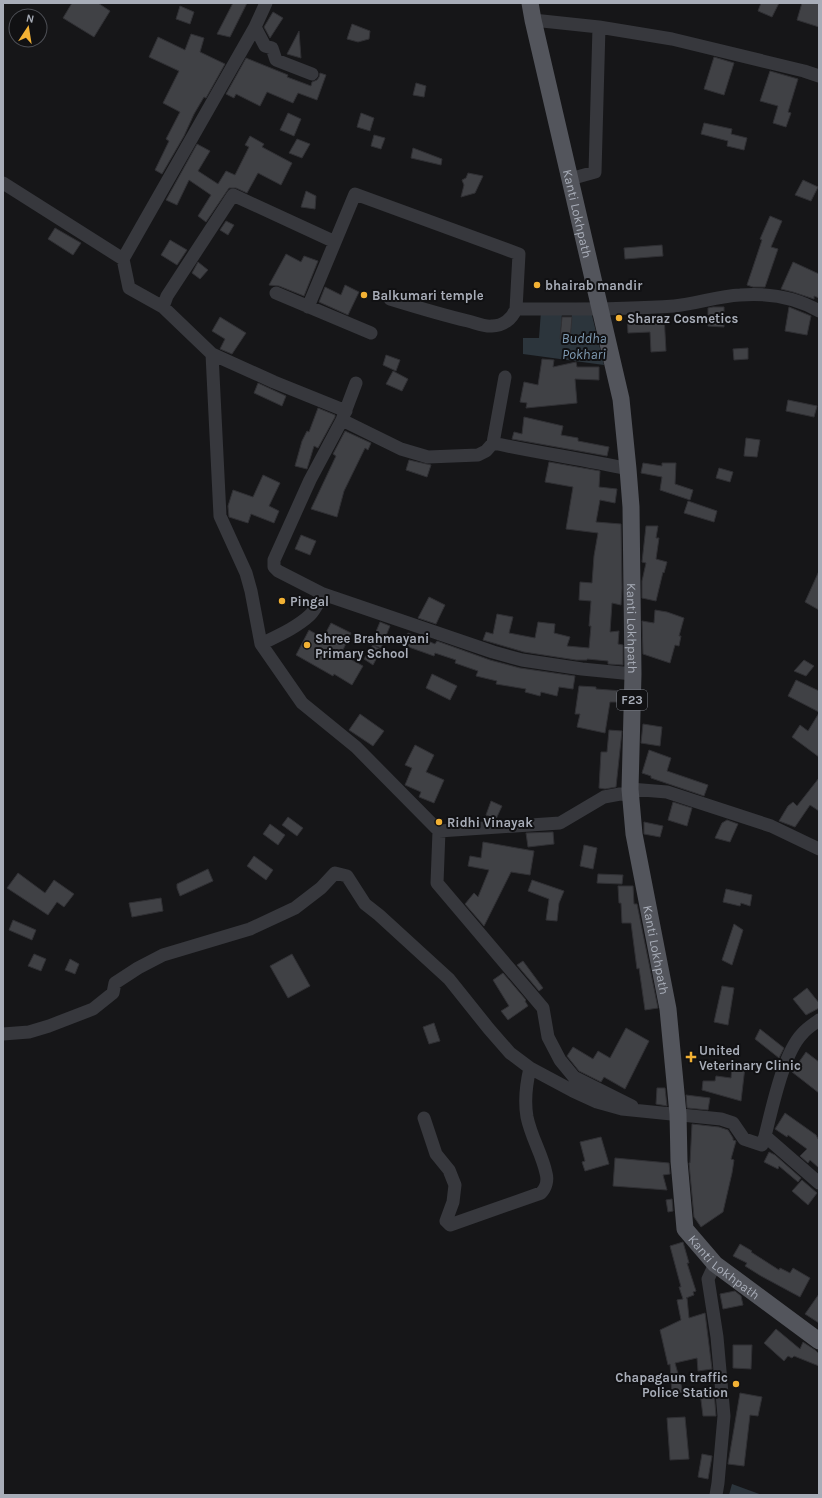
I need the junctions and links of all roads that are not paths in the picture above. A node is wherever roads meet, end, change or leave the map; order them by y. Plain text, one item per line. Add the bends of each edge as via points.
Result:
1 (266, 3) edge
2 (530, 8) edge
3 (255, 27) junction
4 (599, 27) junction
5 (312, 74) dead end
6 (819, 76) edge
7 (570, 179) junction
8 (3, 183) edge
9 (335, 242) junction
10 (123, 259) junction
11 (276, 293) dead end
12 (390, 299) dead end
13 (163, 307) junction
14 (308, 307) junction
15 (600, 308) junction
16 (819, 311) edge
17 (513, 314) junction
18 (371, 333) dead end
19 (212, 354) junction
20 (504, 377) dead end
21 (356, 384) dead end
22 (344, 415) junction
23 (493, 443) junction
24 (628, 469) junction
25 (323, 594) junction
26 (261, 644) junction
27 (633, 674) junction
28 (631, 793) junction
29 (438, 831) junction
30 (819, 849) edge
31 (819, 1020) edge
32 (3, 1034) edge
33 (530, 1068) junction
34 (642, 1111) junction
35 (678, 1114) junction
36 (424, 1118) dead end
37 (765, 1136) junction
38 (819, 1183) edge
39 (715, 1264) junction
40 (819, 1341) edge
41 (716, 1495) edge

1 - 3 street
2 - 4 street
2 - 7 main road, Kanti Lokhpath / F23
3 - 5 street via 265,46 272,48 276,60
3 - 10 street
4 - 6 street via 672,39
4 - 7 street via 595,172
7 - 15 main road, Kanti Lokhpath / F23
8 - 10 street
9 - 13 street via 233,195 167,296
9 - 14 street
9 - 17 street via 355,194 520,254
10 - 13 street via 130,288
11 - 14 street
12 - 17 street via 492,327 502,325
13 - 19 street
14 - 18 street
15 - 16 street via 674,306 739,295 781,296
15 - 17 street
15 - 24 main road, Kanti Lokhpath / F23 via 621,399
19 - 22 street
19 - 26 street via 220,516 246,573
20 - 23 street
21 - 22 street
22 - 23 street via 401,449 428,457 478,455
22 - 25 street via 310,480 273,565 278,571
23 - 24 street
24 - 27 main road, Kanti Lokhpath / F23 via 631,506
25 - 26 street via 311,615
25 - 27 street via 522,660
26 - 29 street via 302,704 356,748
27 - 28 main road, Kanti Lokhpath / F23
28 - 29 street via 604,796 560,822
28 - 30 street via 667,792 772,826
28 - 35 main road, Kanti Lokhpath / F23 via 634,834 668,1009
29 - 34 street via 437,883 543,1008 548,1037 560,1060 574,1077
31 - 37 street via 801,1034 791,1051 780,1079
32 - 33 street via 29,1032 93,1009 113,993 115,983 138,968 163,955 250,929 295,908 321,888 335,873 347,876 365,904 449,979 505,1047
33 - 34 street via 597,1102
33 - 36 street via 525,1095 526,1107 532,1136 547,1174 546,1185 541,1193 450,1225 446,1217 453,1202 455,1185 449,1170 436,1154
34 - 35 street
35 - 37 street via 733,1123 744,1139 762,1145
35 - 39 main road, Kanti Lokhpath / F23 via 685,1228
37 - 38 street
39 - 40 main road, Kanti Lokhpath / F23
39 - 41 street via 708,1279 717,1337 724,1416

